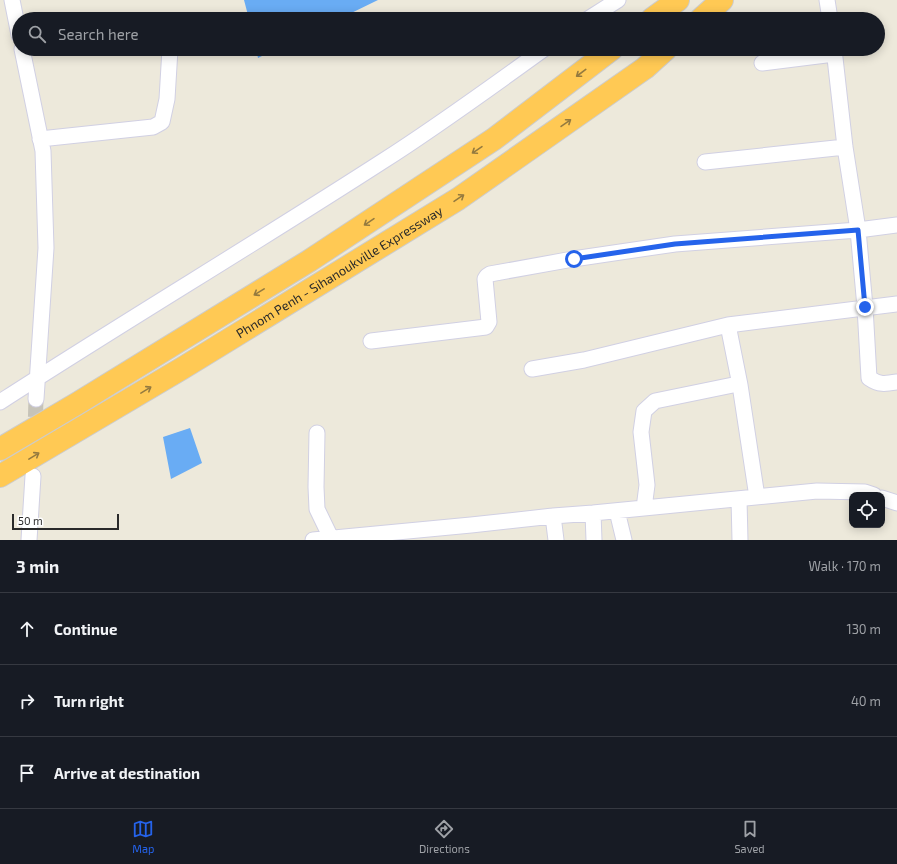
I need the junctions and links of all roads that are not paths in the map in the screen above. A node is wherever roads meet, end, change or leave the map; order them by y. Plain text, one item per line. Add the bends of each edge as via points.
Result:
1 (12, 0) edge
2 (618, 0) edge
3 (678, 0) edge
4 (722, 0) edge
5 (827, 0) edge
6 (14, 12) edge
7 (599, 12) edge
8 (662, 12) edge
9 (709, 12) edge
10 (829, 12) edge
11 (23, 56) edge
12 (170, 56) edge
13 (534, 56) edge
14 (603, 56) edge
15 (658, 56) edge
16 (808, 56) edge
17 (835, 56) edge
18 (762, 63) dead end
19 (40, 139) junction
20 (846, 147) junction
21 (705, 162) dead end
22 (897, 225) edge
23 (858, 230) junction
24 (897, 304) edge
25 (865, 307) junction
26 (728, 325) junction
27 (371, 341) dead end
28 (532, 369) dead end
29 (37, 378) junction
30 (897, 382) edge
31 (740, 385) junction
32 (36, 399) tunnel mouth
33 (0, 402) edge
34 (317, 433) dead end
35 (0, 449) edge
36 (0, 476) edge
37 (33, 476) tunnel mouth
38 (849, 492) edge
39 (757, 497) junction
40 (739, 499) junction
41 (885, 499) edge
42 (897, 503) edge
43 (644, 508) junction
44 (617, 511) junction
45 (593, 513) junction
46 (553, 516) junction
47 (331, 539) edge
48 (29, 540) edge
49 (313, 540) edge
50 (556, 540) edge
51 (594, 540) edge
52 (624, 540) edge
53 (740, 540) edge

1 - 6 street
2 - 7 street
3 - 8 highway
4 - 9 highway
5 - 10 street
11 - 19 street
12 - 19 street via 167,99 162,122 153,127
13 - 29 street via 384,160
14 -> 35 highway, Phnom Penh - Sihanoukville Expressway via 494,139 309,262
36 -> 15 highway, Phnom Penh - Sihanoukville Expressway via 181,369 458,199
16 - 18 street
17 - 20 street
19 - 29 street via 46,248
20 - 21 street
20 - 23 street
22 - 23 street
23 - 25 street
23 - 27 street via 675,244 490,274 485,279 489,322 486,327
24 - 25 street
25 - 26 street
25 - 30 street via 869,378 883,384
26 - 28 street via 584,360
26 - 31 street
29 - 32 street
29 - 33 street
31 - 39 street
31 - 43 street via 655,401 644,411 641,432 647,485
34 - 47 street via 317,509
37 - 48 street
38 - 39 street
39 - 40 street
40 - 43 street
40 - 53 street
41 - 42 street
43 - 44 street
44 - 45 street
44 - 52 street
45 - 46 street
45 - 51 street
46 - 47 street
46 - 50 street
47 - 49 street

